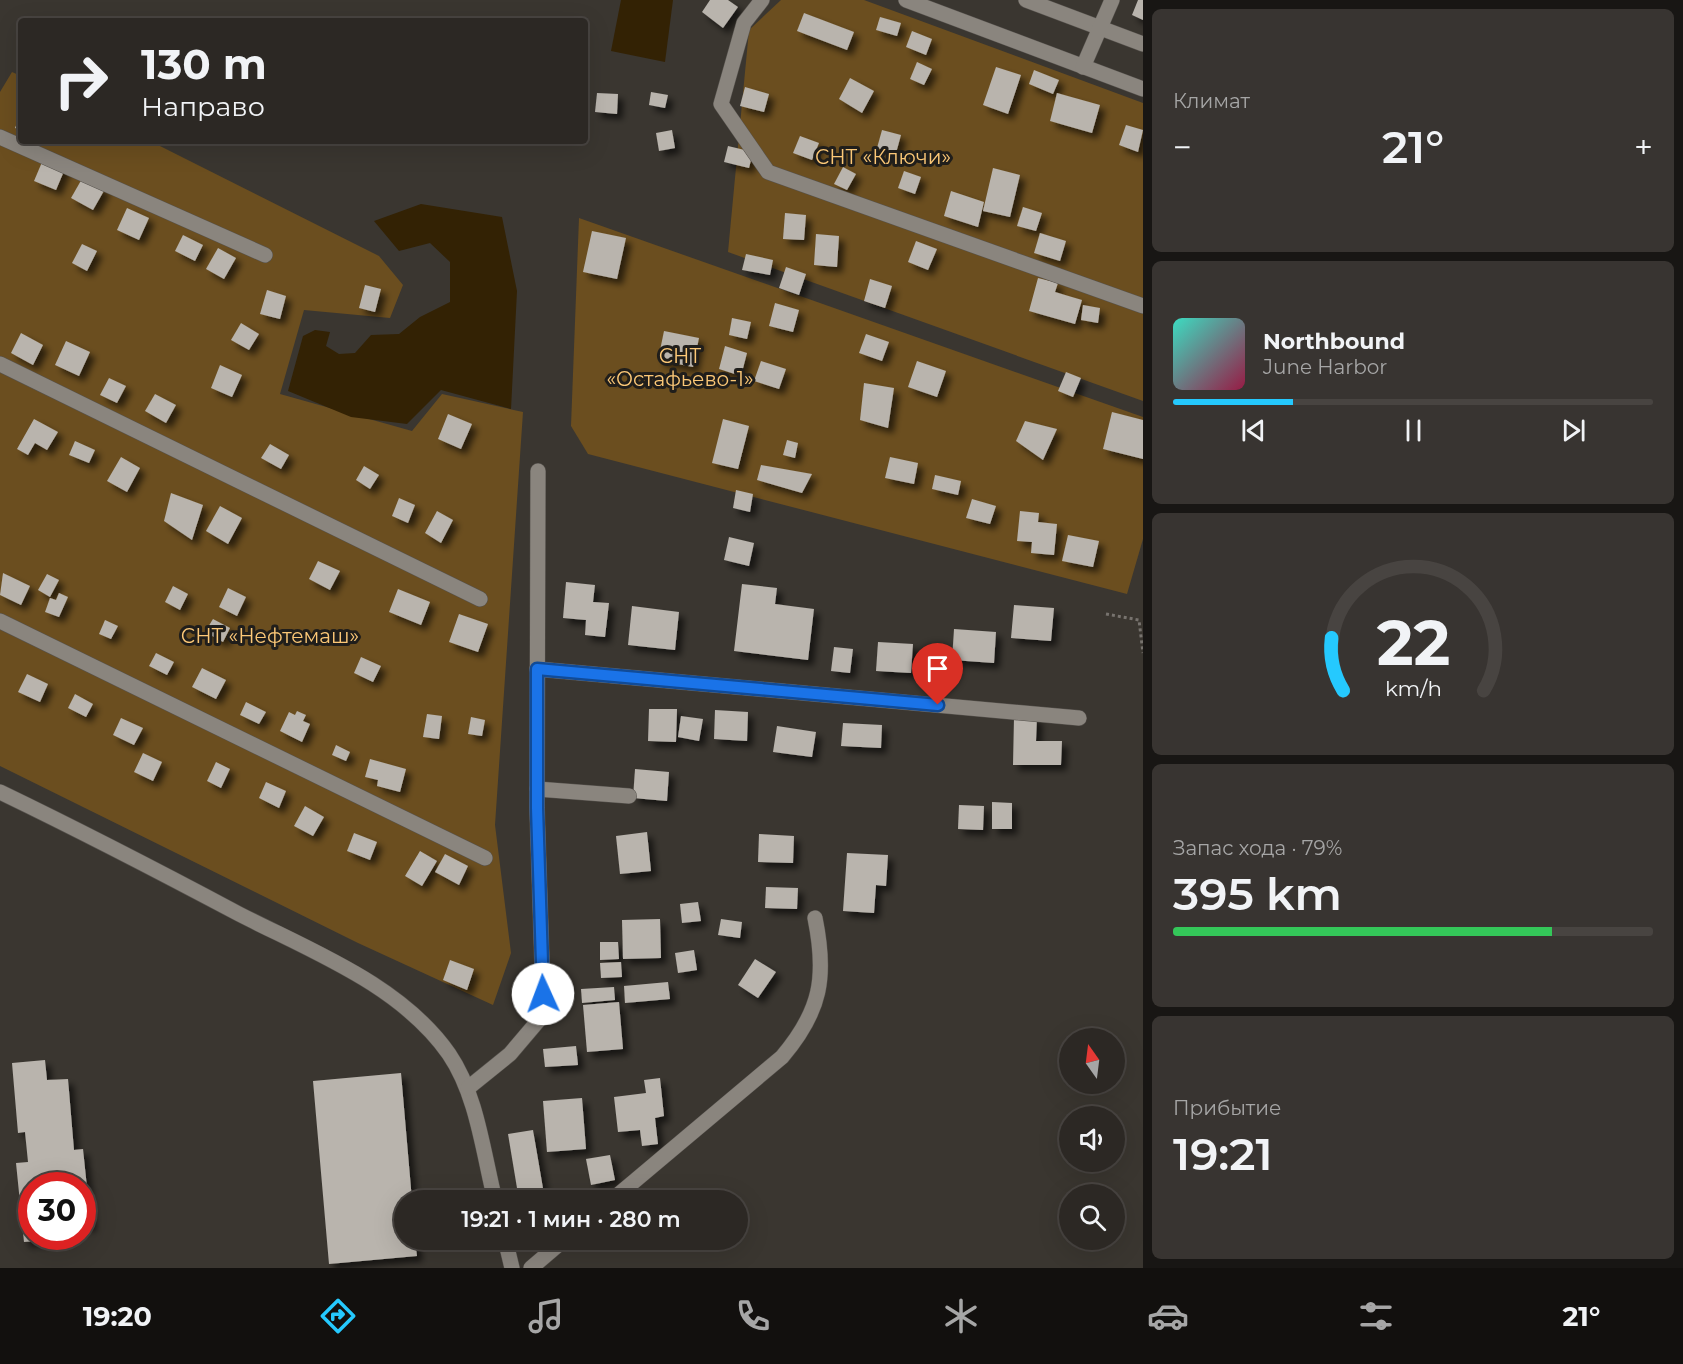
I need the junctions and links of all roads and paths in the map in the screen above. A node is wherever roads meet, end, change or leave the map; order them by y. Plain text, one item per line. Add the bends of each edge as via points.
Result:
1 (762, 0) edge
2 (906, 0) edge
3 (1026, 0) edge
4 (1112, 0) edge
5 (1100, 27) junction
6 (1143, 44) edge
7 (1083, 67) junction
8 (1143, 89) edge
9 (0, 138) edge
10 (265, 255) dead end
11 (1143, 306) edge
12 (0, 364) edge
13 (538, 471) dead end
14 (480, 599) dead end
15 (1106, 614) dead end
16 (0, 621) edge
17 (1143, 653) edge
18 (537, 669) junction
19 (1079, 718) dead end
20 (537, 789) junction
21 (0, 792) edge
22 (629, 796) dead end
23 (485, 858) dead end
24 (815, 918) dead end
25 (468, 1088) junction
26 (493, 1190) edge
27 (624, 1190) edge
28 (508, 1250) edge
29 (552, 1250) edge
30 (512, 1268) edge
31 (531, 1268) edge

1 - 11 street via 744,22 722,104 768,172
2 - 7 street
3 - 5 street
4 - 5 street
5 - 6 street
5 - 7 street
7 - 8 street
9 - 10 street
12 - 14 street
13 - 18 street
15 - 17 path via 1139,620
16 - 23 street
18 - 19 street
18 - 20 street
20 - 22 street
20 - 25 street via 543,994 538,1022 510,1054
21 - 25 street via 390,996 431,1032 450,1055
24 - 27 street via 823,968 812,1010 799,1036 782,1057
25 - 26 street
28 - 30 street
29 - 31 street

